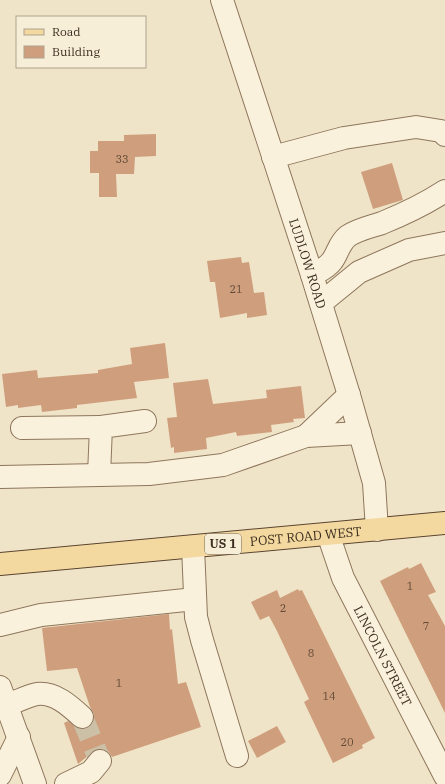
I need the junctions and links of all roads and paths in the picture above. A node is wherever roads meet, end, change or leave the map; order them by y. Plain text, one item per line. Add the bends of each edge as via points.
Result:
1 (222, 0) edge
2 (445, 135) edge
3 (273, 157) junction
4 (445, 191) edge
5 (443, 243) edge
6 (312, 275) junction
7 (320, 302) junction
8 (349, 395) junction
9 (145, 421) dead end
10 (101, 427) junction
11 (22, 428) dead end
12 (360, 433) junction
13 (306, 436) junction
14 (99, 475) junction
15 (0, 477) edge
16 (445, 523) edge
17 (377, 530) junction
18 (328, 534) junction
19 (193, 547) junction
20 (0, 564) edge
21 (195, 599) junction
22 (0, 624) edge
23 (3, 696) edge
24 (82, 717) tunnel mouth
25 (19, 737) junction
26 (237, 756) dead end
27 (100, 761) dead end
28 (0, 775) edge
29 (445, 776) edge
30 (35, 784) edge
31 (66, 784) edge

1 - 3 street, LUDLOW ROAD
2 - 3 street via 441,131 416,127 344,138
3 - 6 street, LUDLOW ROAD
4 - 6 street via 423,205 359,230 337,248 333,260 327,266
5 - 7 street via 409,250 359,272
6 - 7 street, LUDLOW ROAD
7 - 8 street, LUDLOW ROAD
8 - 12 street, LUDLOW ROAD
8 - 13 street
9 - 10 street
10 - 11 street
10 - 14 street
12 - 13 street
12 - 17 street, LUDLOW ROAD via 374,483
13 - 14 street via 223,465 149,474
14 - 15 street
16 - 17 main road, POST ROAD WEST / US 1
17 - 18 main road, POST ROAD WEST / US 1
18 - 19 main road, POST ROAD WEST / US 1
18 - 29 street, LINCOLN STREET via 343,578
19 - 20 main road, POST ROAD WEST / US 1
19 - 21 street
21 - 22 street via 41,615
21 - 26 street via 202,640
23 - 24 street via 38,694 57,698 69,704
23 - 25 street
25 - 28 street
25 - 30 street
27 - 31 street via 91,772

